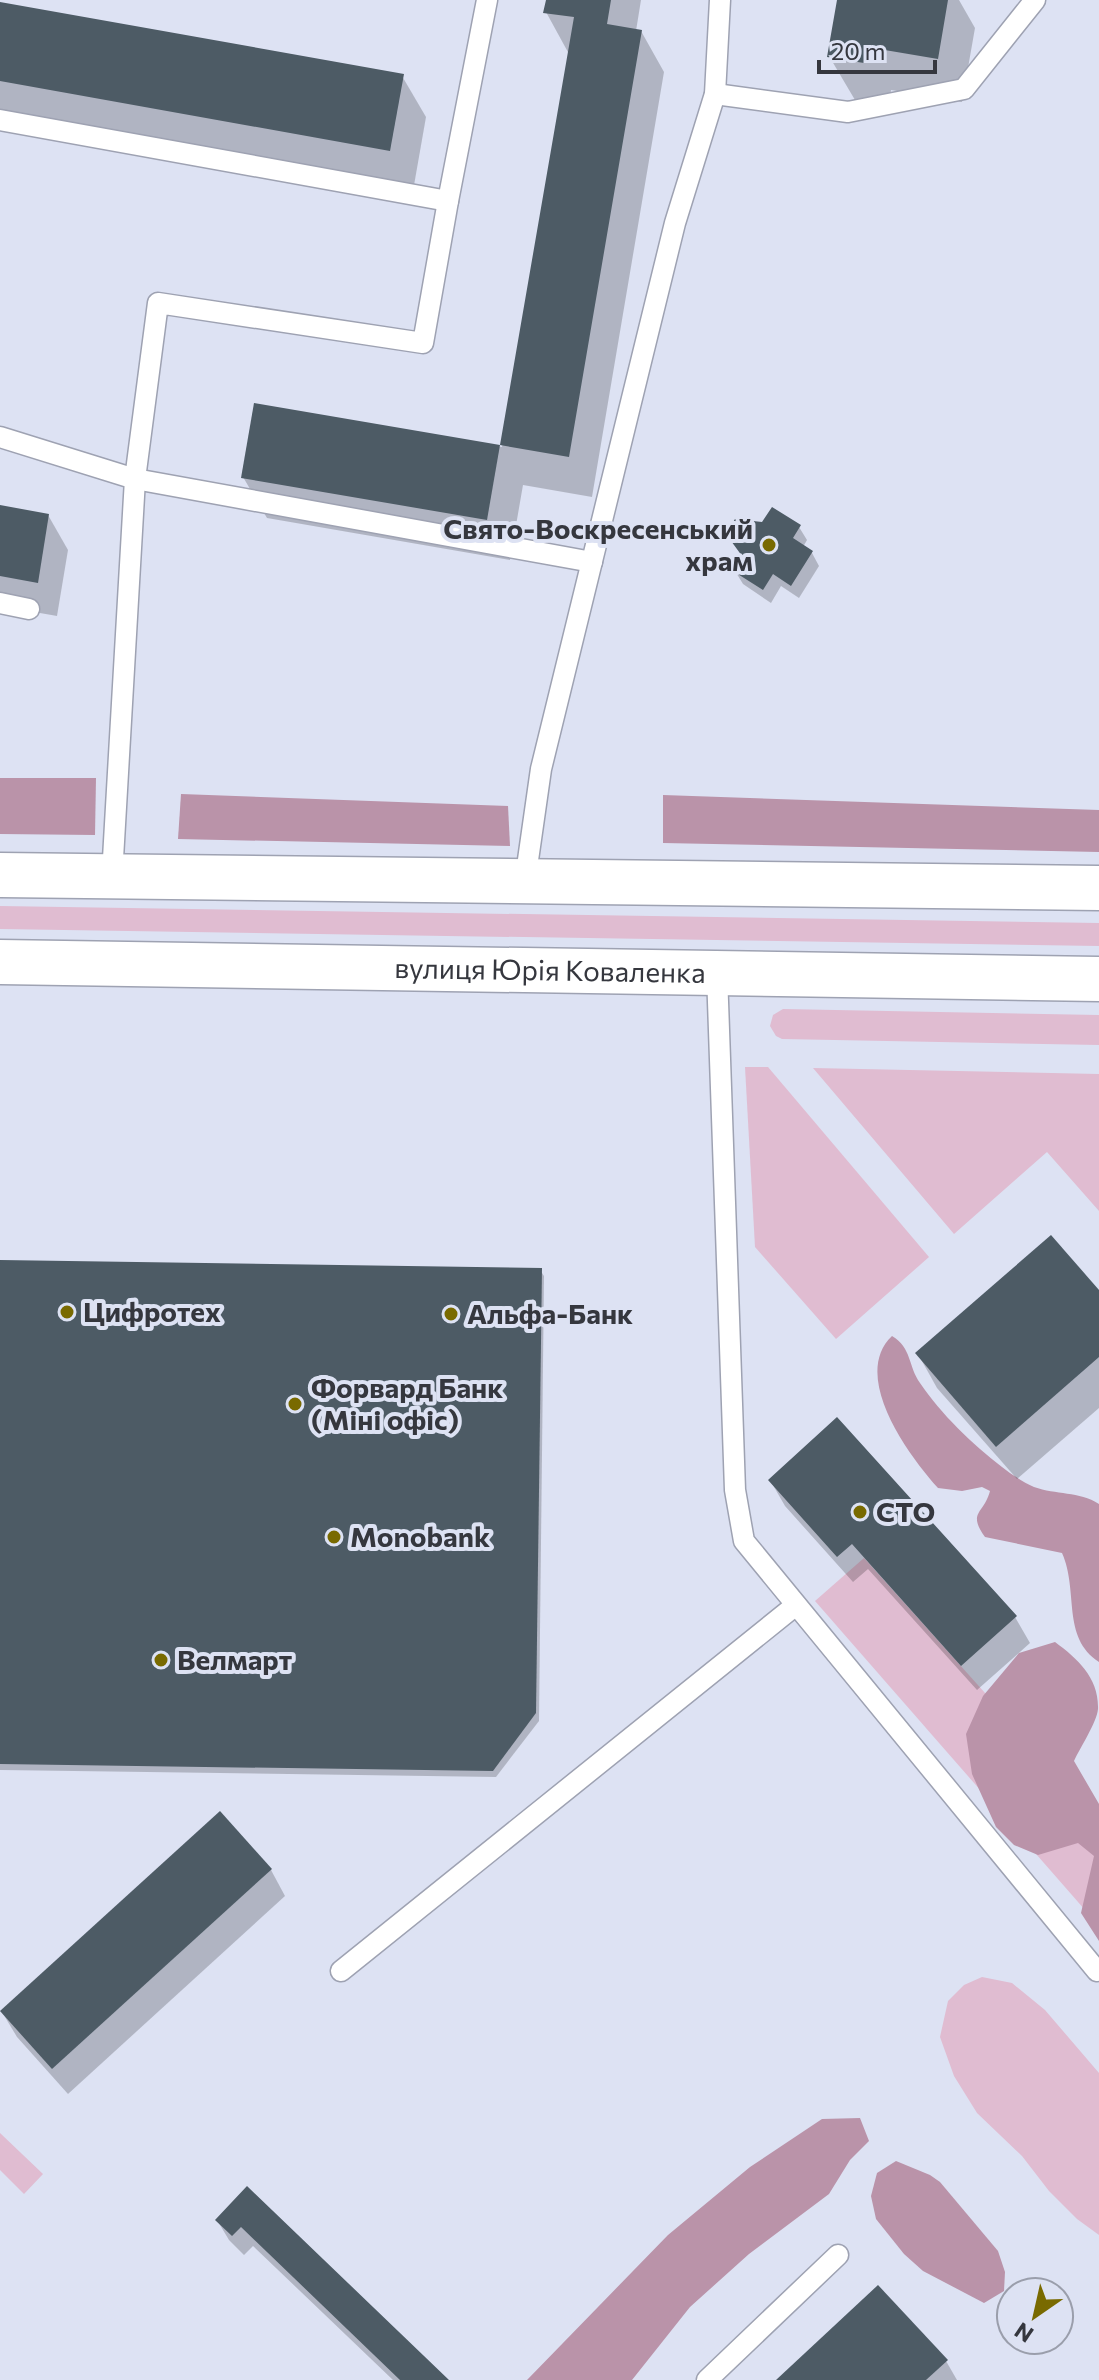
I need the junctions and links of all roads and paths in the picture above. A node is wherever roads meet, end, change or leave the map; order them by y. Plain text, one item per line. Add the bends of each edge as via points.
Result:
1 (487, 0) edge
2 (720, 0) edge
3 (1035, 0) edge
4 (715, 94) junction
5 (0, 120) edge
6 (448, 201) junction
7 (0, 437) edge
8 (135, 479) junction
9 (592, 562) junction
10 (0, 603) edge
11 (29, 609) dead end
12 (0, 875) edge
13 (112, 876) junction
14 (525, 881) junction
15 (1099, 888) edge
16 (0, 962) edge
17 (717, 973) junction
18 (1099, 979) edge
19 (796, 1605) junction
20 (341, 1971) dead end
21 (1097, 1971) edge
22 (838, 2255) dead end
23 (707, 2380) edge

1 - 6 lane
2 - 4 lane
3 - 4 lane via 964,89 848,112
4 - 9 lane via 675,223
5 - 6 lane
6 - 8 lane via 423,343 158,303
7 - 8 lane
8 - 9 lane
8 - 13 lane
9 - 14 lane via 541,769
10 - 11 lane
12 - 13 main road
13 - 14 main road
14 - 15 main road
16 - 17 main road, вулиця Юрія Коваленка
17 - 18 main road, вулиця Юрія Коваленка
17 - 19 lane via 735,1490 744,1541
19 - 20 lane
19 - 21 lane
22 - 23 lane

